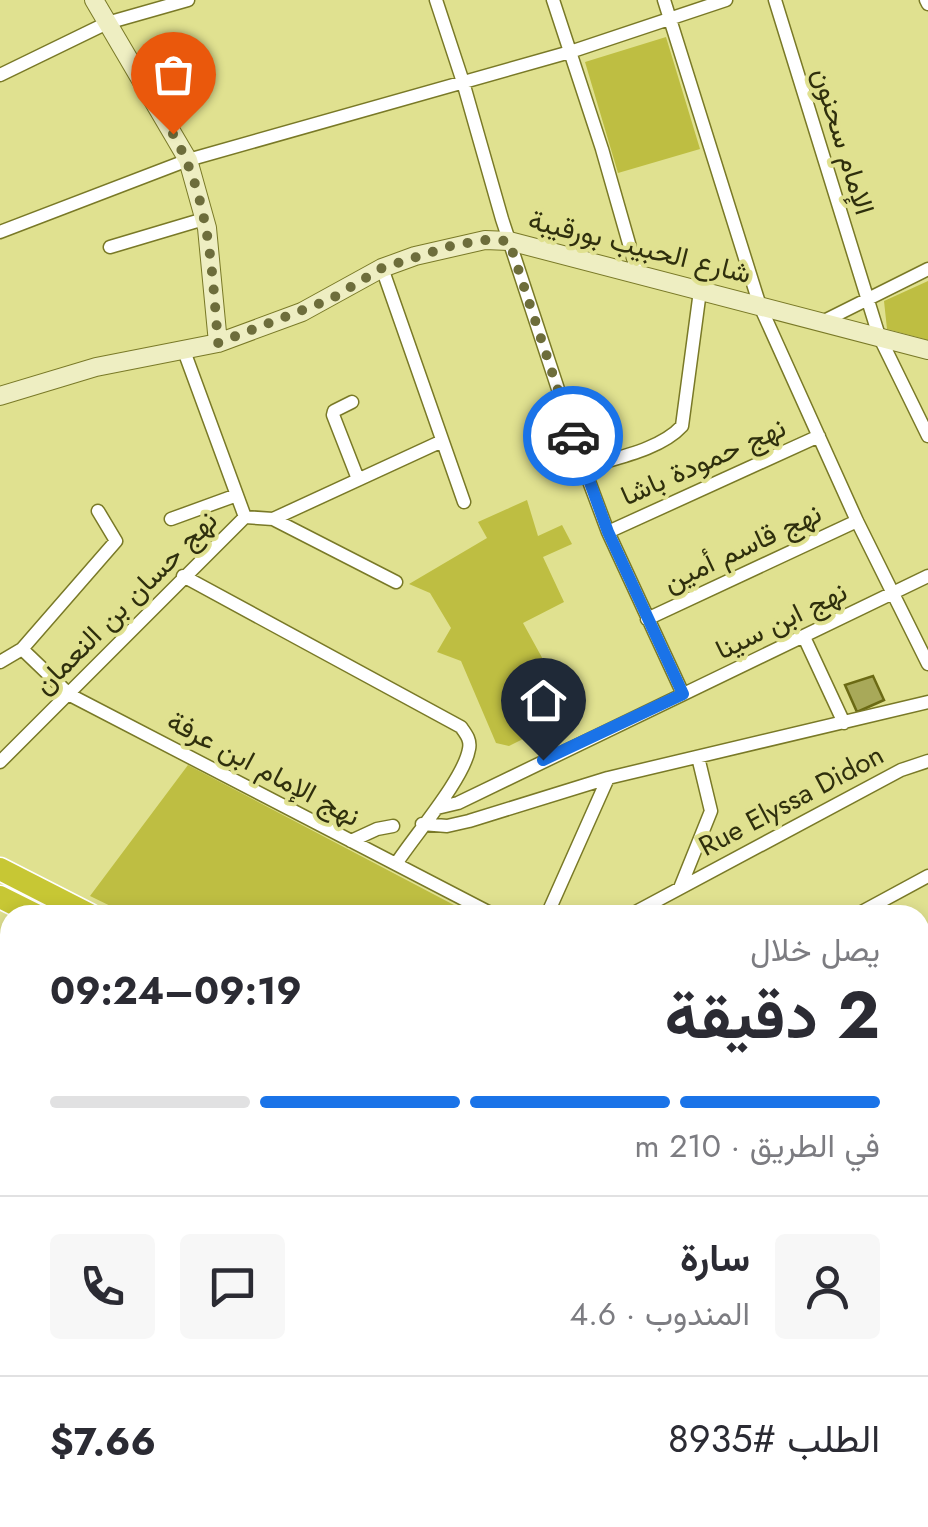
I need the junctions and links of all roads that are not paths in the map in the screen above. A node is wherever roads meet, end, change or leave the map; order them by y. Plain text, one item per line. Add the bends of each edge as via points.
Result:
1 (94, 0) edge
2 (188, 0) edge
3 (436, 0) edge
4 (554, 0) edge
5 (664, 0) edge
6 (726, 0) edge
7 (775, 0) edge
8 (669, 17) junction
9 (107, 23) junction
10 (570, 52) junction
11 (0, 75) edge
12 (464, 82) junction
13 (188, 160) junction
14 (204, 220) junction
15 (0, 232) edge
16 (509, 241) junction
17 (110, 247) dead end
18 (382, 268) junction
19 (928, 269) edge
20 (638, 275) junction
21 (700, 290) junction
22 (867, 297) junction
23 (760, 306) junction
24 (822, 322) junction
25 (879, 336) junction
26 (218, 343) junction
27 (184, 350) junction
28 (928, 350) edge
29 (0, 396) edge
30 (352, 402) dead end
31 (820, 436) junction
32 (928, 436) edge
33 (440, 442) junction
34 (584, 468) junction
35 (358, 479) junction
36 (237, 495) junction
37 (464, 502) dead end
38 (98, 511) dead end
39 (245, 517) junction
40 (171, 518) dead end
41 (273, 519) junction
42 (857, 521) junction
43 (608, 532) junction
44 (183, 576) junction
45 (928, 576) edge
46 (396, 582) dead end
47 (893, 593) junction
48 (647, 619) junction
49 (804, 637) junction
50 (22, 649) junction
51 (0, 662) edge
52 (928, 664) edge
53 (683, 694) junction
54 (70, 695) junction
55 (928, 702) edge
56 (844, 723) junction
57 (698, 756) junction
58 (928, 761) edge
59 (0, 762) edge
60 (608, 778) junction
61 (438, 808) junction
62 (422, 824) junction
63 (392, 826) dead end
64 (351, 841) junction
65 (396, 864) junction
66 (0, 869) edge
67 (928, 876) edge
68 (680, 888) junction
69 (70, 905) edge
70 (475, 905) edge
71 (551, 905) edge
72 (649, 905) edge
73 (874, 905) edge

1 - 9 street
2 - 9 street
3 - 12 street
4 - 10 street
5 - 8 street
6 - 8 street
7 - 22 street, الإمام سحنون
8 - 10 street
8 - 23 street
9 - 11 street
9 - 13 street
10 - 12 street
10 - 20 street
12 - 13 street
12 - 16 street
13 - 14 street
13 - 15 street
14 - 17 street
14 - 26 street
16 - 18 street, شارع الحبيب بورقيبة via 454,245
16 - 20 street, شارع الحبيب بورقيبة
16 - 34 street
18 - 26 street, شارع الحبيب بورقيبة via 331,299
18 - 33 street
19 - 22 street
20 - 21 street, شارع الحبيب بورقيبة
21 - 23 street, شارع الحبيب بورقيبة
21 - 34 street via 682,426 674,436
22 - 24 street
22 - 25 street, الإمام سحنون
23 - 24 street, شارع الحبيب بورقيبة
23 - 31 street
24 - 25 street, شارع الحبيب بورقيبة
25 - 28 street, شارع الحبيب بورقيبة
25 - 32 street, الإمام سحنون
26 - 27 street, شارع الحبيب بورقيبة
27 - 29 street, شارع الحبيب بورقيبة
27 - 36 street, نهج حسان بن النعمان
30 - 35 street via 333,415
31 - 42 street
31 - 43 street, نهج حمودة باشا
33 - 35 street
33 - 37 street
34 - 43 street
35 - 41 street
36 - 39 street, نهج حسان بن النعمان
36 - 40 street
38 - 50 street via 116,542
39 - 41 street
39 - 44 street, نهج حسان بن النعمان
41 - 46 street
42 - 47 street
42 - 48 street, نهج قاسم أمين
43 - 48 street
44 - 54 street, نهج حسان بن النعمان
44 - 61 street via 461,727 469,750
45 - 47 street, نهج ابن سينا
47 - 49 street, نهج ابن سينا
47 - 52 street
48 - 53 street
49 - 53 street, نهج ابن سينا
49 - 56 street
50 - 51 street
50 - 54 street, نهج الإمام ابن عرفة
53 - 61 street, نهج ابن سينا
54 - 59 street, نهج حسان بن النعمان
54 - 64 street, نهج الإمام ابن عرفة
55 - 56 street
56 - 57 street
57 - 60 street
57 - 68 street, Rue Elyssa Didon via 710,811
58 - 68 street, Rue Elyssa Didon
60 - 62 street via 469,821
60 - 71 street
61 - 62 street
62 - 65 street
63 - 64 street
64 - 65 street, نهج الإمام ابن عرفة
65 - 70 street, نهج الإمام ابن عرفة
66 - 69 highway
67 - 73 street
68 - 72 street, Rue Elyssa Didon

